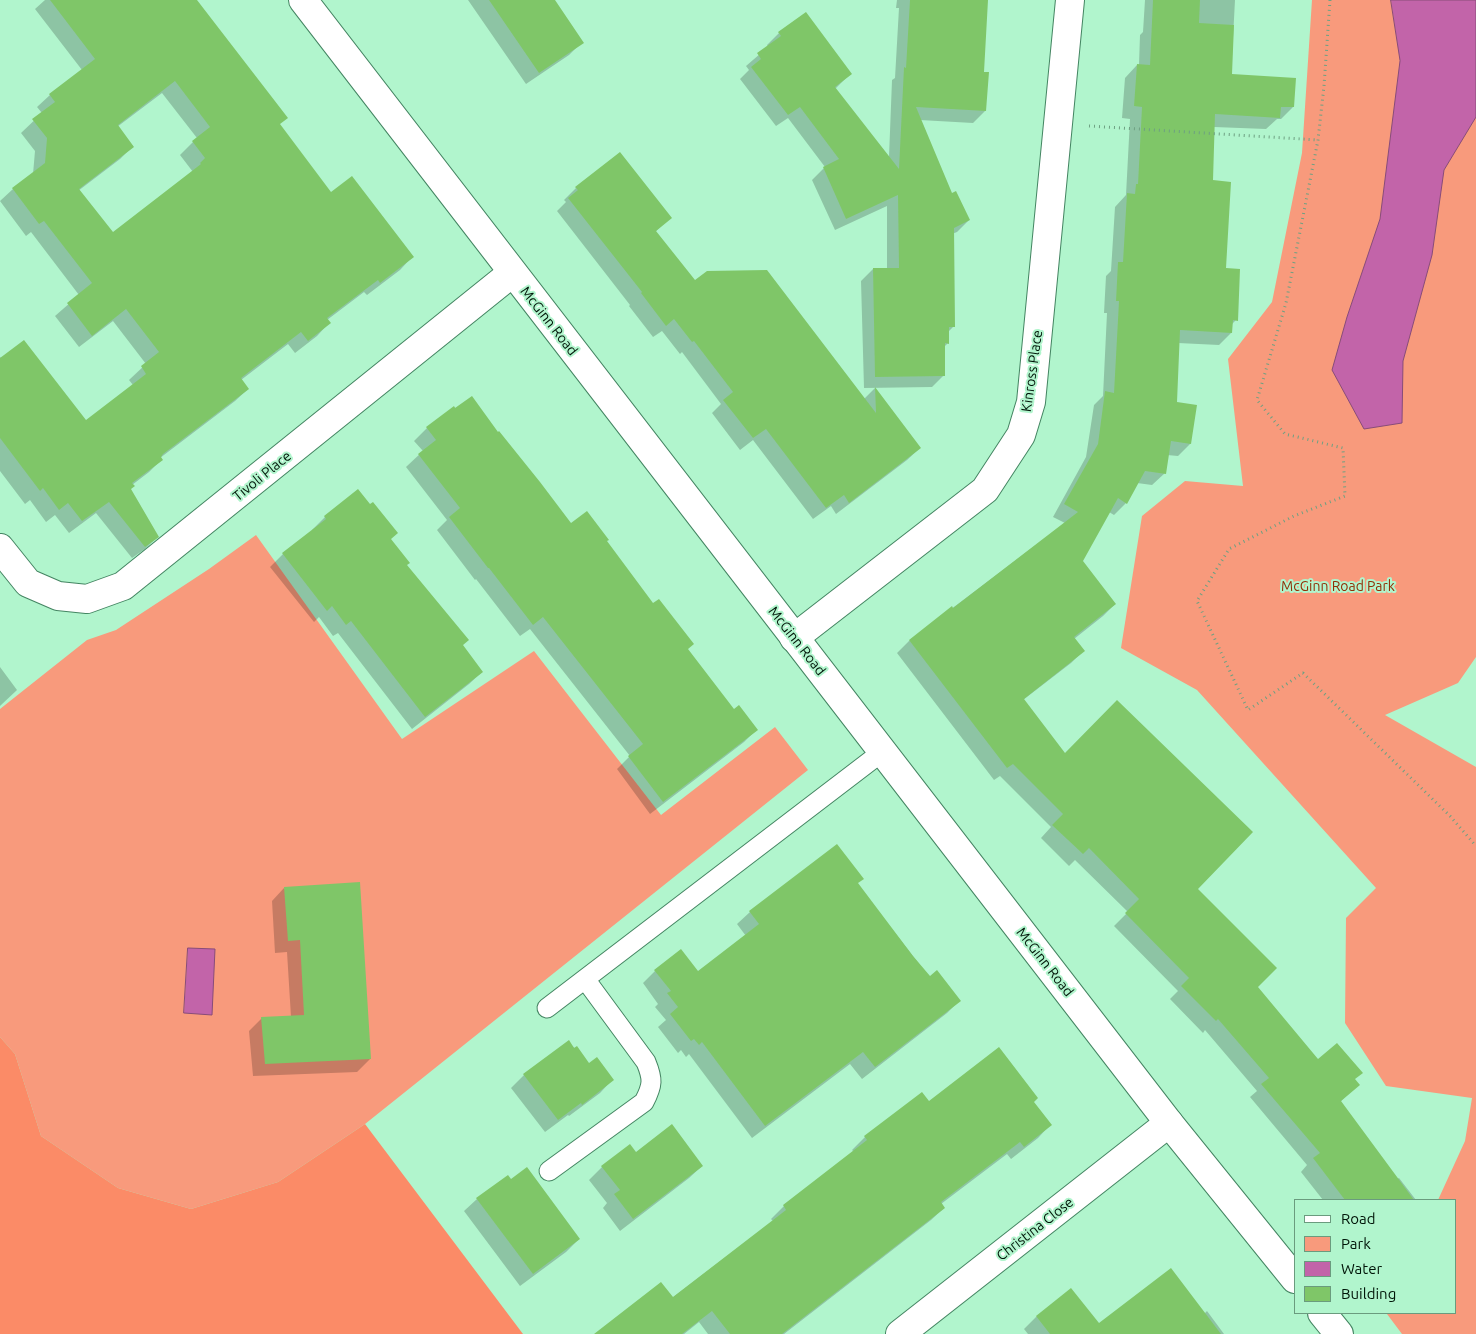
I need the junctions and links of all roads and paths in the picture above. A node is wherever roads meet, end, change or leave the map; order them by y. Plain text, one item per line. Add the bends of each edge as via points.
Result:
1 (303, 0) edge
2 (1070, 0) edge
3 (1330, 0) edge
4 (1058, 124) junction
5 (1318, 140) junction
6 (512, 273) junction
7 (0, 548) edge
8 (794, 638) junction
9 (882, 752) junction
10 (1476, 846) edge
11 (585, 979) junction
12 (547, 1008) dead end
13 (1169, 1123) junction
14 (549, 1172) dead end
15 (1294, 1278) edge
16 (1323, 1314) edge
17 (900, 1334) edge
18 (1339, 1334) edge

1 - 6 street, McGinn Road
2 - 4 street, Kinross Place
3 - 5 path
4 - 5 path
4 - 8 street, Kinross Place via 1031,402 1021,435 984,490
5 - 10 path via 1286,304 1257,400 1285,434 1343,448 1345,496 1294,516 1229,549 1197,601 1248,710 1303,673 1450,816
6 - 7 street, Tivoli Place via 123,586 87,599 58,596 28,583
6 - 8 street, McGinn Road
8 - 9 street, McGinn Road
9 - 11 lane
9 - 13 street, McGinn Road
11 - 12 lane
11 - 14 lane via 646,1062 651,1089 644,1102
13 - 15 street, McGinn Road
13 - 17 street, Christina Close
16 - 18 street

